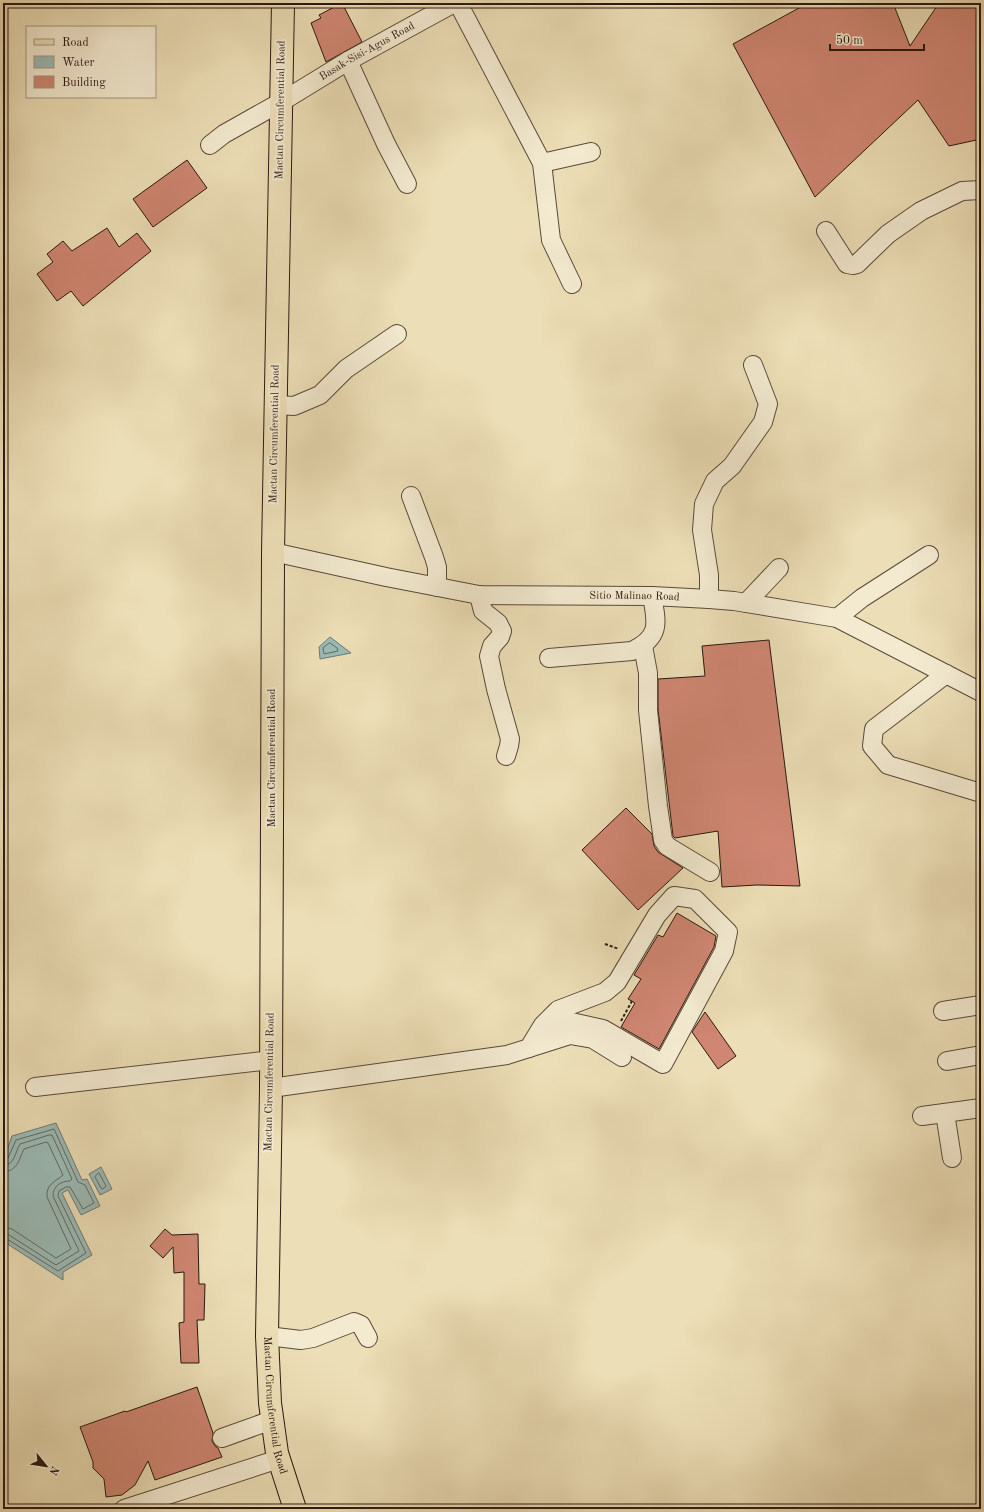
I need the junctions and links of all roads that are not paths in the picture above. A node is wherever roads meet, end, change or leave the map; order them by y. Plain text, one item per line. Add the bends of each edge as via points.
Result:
1 (283, 3) edge
2 (454, 3) edge
3 (458, 3) edge
4 (430, 9) edge
5 (348, 61) junction
6 (282, 102) junction
7 (210, 145) dead end
8 (591, 152) dead end
9 (542, 163) junction
10 (407, 184) dead end
11 (981, 190) edge
12 (826, 231) dead end
13 (572, 284) dead end
14 (397, 334) dead end
15 (752, 365) dead end
16 (276, 405) junction
17 (411, 496) dead end
18 (273, 552) junction
19 (929, 555) dead end
20 (779, 568) dead end
21 (437, 587) junction
22 (479, 595) junction
23 (652, 596) junction
24 (709, 599) junction
25 (746, 603) junction
26 (837, 618) junction
27 (643, 646) junction
28 (549, 658) dead end
29 (946, 674) junction
30 (981, 692) edge
31 (506, 756) dead end
32 (981, 793) edge
33 (710, 872) dead end
34 (981, 1005) edge
35 (943, 1011) dead end
36 (543, 1025) junction
37 (529, 1048) junction
38 (981, 1055) edge
39 (622, 1057) dead end
40 (271, 1060) junction
41 (947, 1061) dead end
42 (36, 1087) dead end
43 (271, 1088) junction
44 (981, 1108) edge
45 (946, 1112) junction
46 (922, 1116) dead end
47 (952, 1158) dead end
48 (267, 1336) junction
49 (368, 1338) dead end
50 (272, 1420) junction
51 (222, 1438) dead end
52 (279, 1459) junction
53 (124, 1509) edge
54 (295, 1509) edge

1 - 6 main road, Mactan Circumferential Road
2 - 4 street, Basak-Sisi-Agus Road
3 - 9 street
4 - 5 street, Basak-Sisi-Agus Road
5 - 6 street, Basak-Sisi-Agus Road
5 - 10 street
6 - 7 street, Basak-Sisi-Agus Road via 224,134
6 - 16 main road, Mactan Circumferential Road
8 - 9 street
9 - 13 street via 551,240
11 - 12 street via 962,191 921,211 888,234 857,264 847,264
14 - 16 street via 346,369 320,395 294,406
15 - 24 street via 768,404 763,422 732,466 715,482 704,504 702,530 709,575
16 - 18 main road, Mactan Circumferential Road
17 - 21 street via 437,567
18 - 21 street, Sitio Malinao Road
18 - 40 main road, Mactan Circumferential Road
19 - 26 street via 862,598
20 - 25 street
21 - 22 street, Sitio Malinao Road
22 - 23 street, Sitio Malinao Road
22 - 31 street via 483,611 498,623 502,631 489,656 510,739
23 - 24 street, Sitio Malinao Road
23 - 27 street via 656,630
24 - 25 street, Sitio Malinao Road
25 - 26 street, Sitio Malinao Road
26 - 29 street, Sitio Malinao Road
27 - 28 street via 632,651
27 - 33 street via 648,673 648,710 663,840 667,846
29 - 30 street, Sitio Malinao Road
29 - 32 street via 874,730 872,746 888,765
34 - 35 street
36 - 36 street via 558,1010 605,992 616,982 657,915 674,896 695,899 728,932 724,951 662,1064 603,1029 567,1021
36 - 37 street
37 - 39 street via 570,1035 593,1039
37 - 43 street via 508,1055
38 - 41 street
40 - 42 street
40 - 43 main road, Mactan Circumferential Road
43 - 48 main road, Mactan Circumferential Road
44 - 45 street
45 - 46 street
45 - 47 street
48 - 49 street via 301,1340 354,1322 361,1325
48 - 50 main road, Mactan Circumferential Road
50 - 51 street
50 - 52 main road, Mactan Circumferential Road
52 - 53 street
52 - 54 main road, Mactan Circumferential Road

